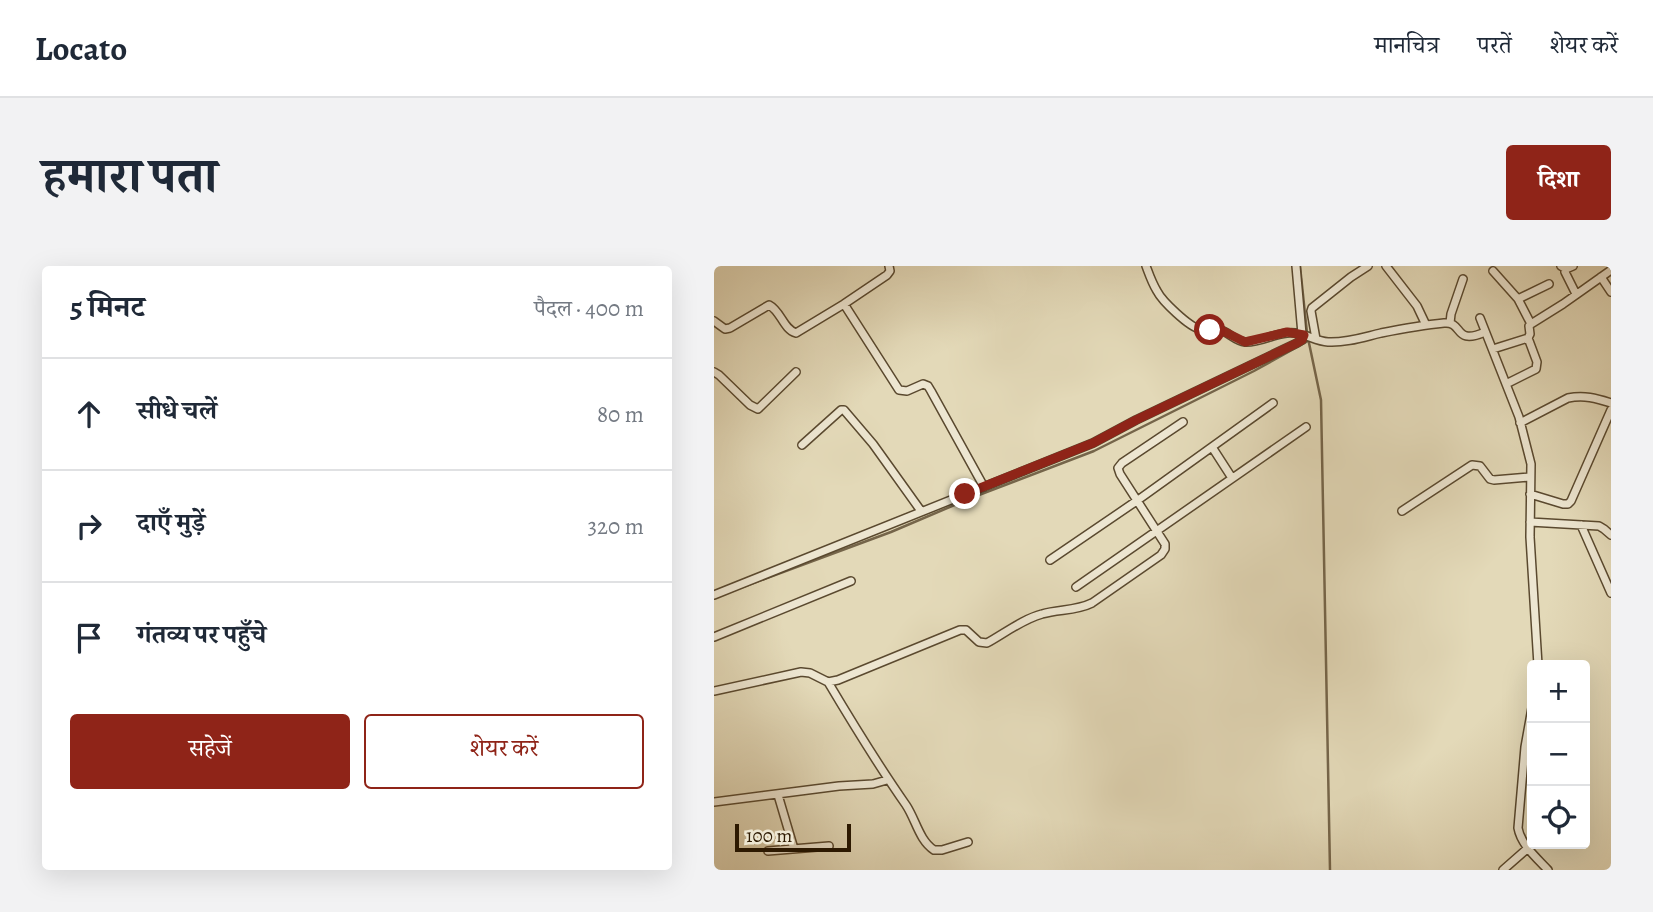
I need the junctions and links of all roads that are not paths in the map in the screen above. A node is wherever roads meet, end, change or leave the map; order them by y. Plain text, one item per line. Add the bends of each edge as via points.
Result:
1 (889, 266) edge
2 (1146, 266) edge
3 (1296, 266) edge
4 (1368, 266) edge
5 (1386, 266) edge
6 (1573, 266) edge
7 (1563, 269) edge
8 (1611, 270) edge
9 (1493, 271) dead end
10 (1601, 277) junction
11 (1463, 279) dead end
12 (1549, 284) dead end
13 (1611, 292) edge
14 (1576, 294) junction
15 (1518, 299) junction
16 (844, 304) junction
17 (1480, 318) dead end
18 (714, 321) edge
19 (1450, 323) junction
20 (1531, 324) junction
21 (1426, 325) junction
22 (1486, 332) junction
23 (1308, 336) junction
24 (1528, 338) junction
25 (1493, 349) junction
26 (714, 372) edge
27 (796, 372) dead end
28 (1506, 384) junction
29 (1273, 403) dead end
30 (1611, 403) edge
31 (1611, 410) edge
32 (1609, 420) edge
33 (1183, 422) dead end
34 (1520, 423) junction
35 (1306, 427) dead end
36 (802, 445) dead end
37 (1212, 447) junction
38 (1530, 477) junction
39 (1232, 478) junction
40 (984, 487) junction
41 (1530, 494) junction
42 (1138, 500) junction
43 (1402, 510) dead end
44 (921, 511) junction
45 (1530, 522) junction
46 (1611, 523) edge
47 (1581, 525) junction
48 (1604, 529) junction
49 (1157, 530) junction
50 (1611, 536) edge
51 (1050, 560) dead end
52 (851, 581) dead end
53 (1076, 587) dead end
54 (1611, 593) edge
55 (714, 595) edge
56 (714, 637) edge
57 (1538, 660) edge
58 (828, 682) junction
59 (714, 691) edge
60 (1529, 723) edge
61 (887, 780) junction
62 (778, 794) junction
63 (714, 802) edge
64 (968, 842) dead end
65 (829, 846) dead end
66 (1527, 847) edge
67 (794, 849) junction
68 (1528, 849) joint
69 (768, 851) dead end
70 (1503, 870) edge
71 (1548, 870) edge

1 - 16 street via 887,275
2 - 23 street via 1161,298 1196,328 1221,330 1245,342 1287,332
3 - 23 street
4 - 23 street via 1312,308
5 - 21 street
6 - 7 street
7 - 14 street
8 - 10 street
9 - 15 street
10 - 13 street
10 - 14 street
11 - 19 street
12 - 15 street
14 - 20 street
15 - 20 street
16 - 18 street via 796,333 769,305 730,328
16 - 40 street via 899,390 923,384 932,391
17 - 22 street
19 - 21 street
19 - 22 street via 1468,337
20 - 24 street
21 - 23 street via 1351,340 1327,342
22 - 25 street
23 - 40 street via 1093,443
24 - 25 street
24 - 28 street via 1536,369
25 - 28 street
26 - 27 street via 758,409
28 - 34 street
29 - 37 street
30 - 34 street via 1589,396 1567,398
31 - 32 street
32 - 41 street via 1571,500 1563,504
33 - 42 street via 1119,465
34 - 38 street
35 - 39 street
36 - 44 street via 844,410
37 - 39 street
37 - 42 street
38 - 41 street
38 - 43 street via 1494,480 1480,466 1472,465
39 - 49 street
40 - 44 street
41 - 45 street
42 - 49 street
42 - 51 street
44 - 55 street
45 - 47 street
45 - 57 street
46 - 48 street
47 - 48 street
47 - 54 street
48 - 50 street
49 - 53 street
49 - 58 street via 1165,544 1161,555 1083,607 1039,614 987,643 960,630
52 - 56 street
58 - 59 street via 801,672
58 - 61 street
60 - 66 street via 1518,828
61 - 62 street
61 - 64 street via 931,848 942,850
62 - 63 street
62 - 67 street
65 - 67 street
67 - 69 street
68 - 70 street
68 - 71 street

